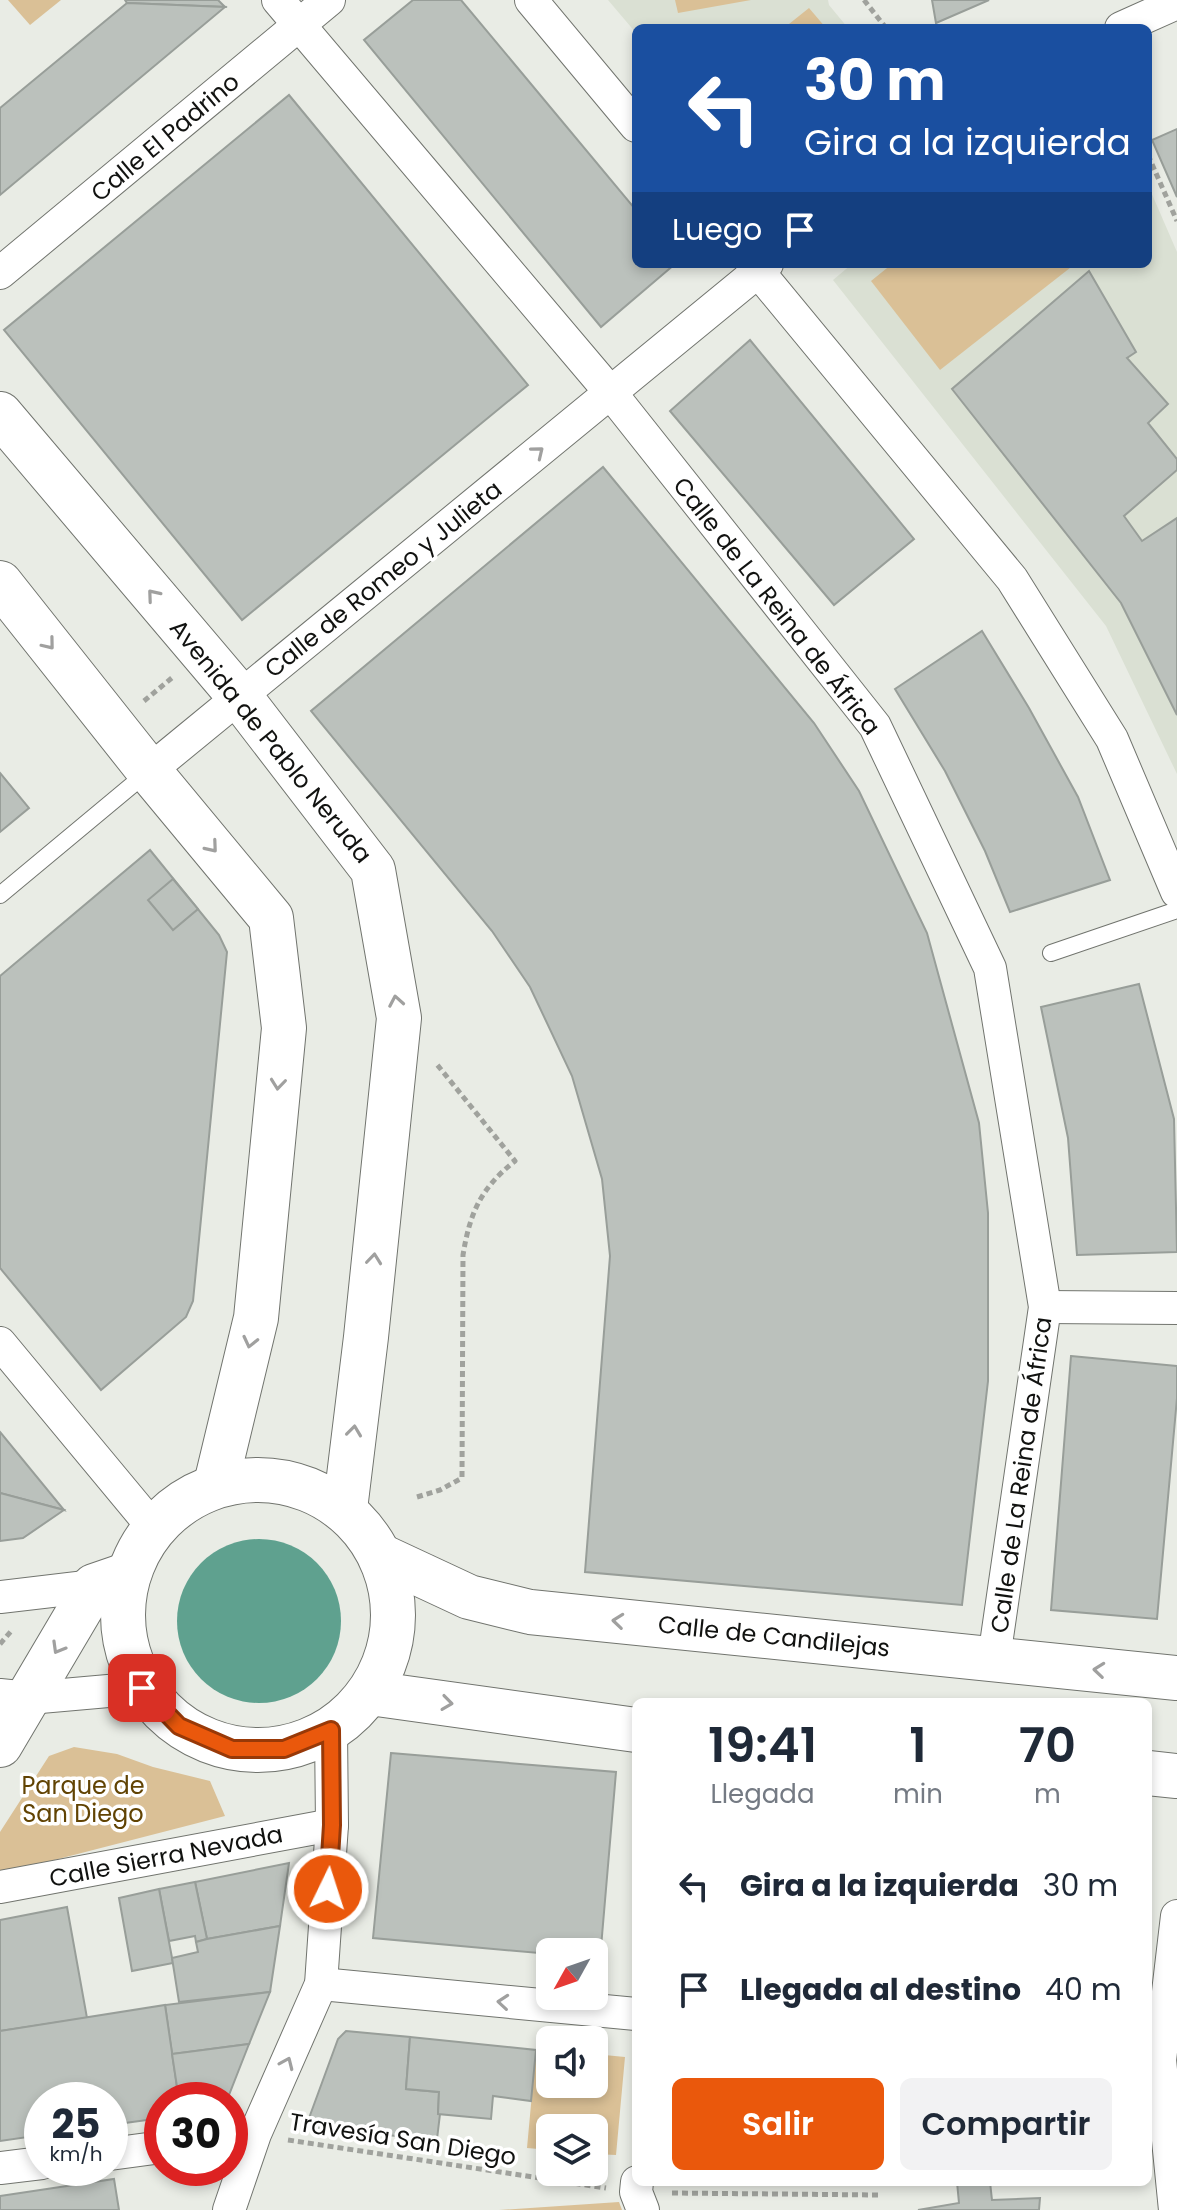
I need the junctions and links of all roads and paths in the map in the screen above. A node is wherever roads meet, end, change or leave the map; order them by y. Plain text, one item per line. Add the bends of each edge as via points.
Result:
1 (278, 0) edge
2 (329, 0) edge
3 (531, 0) edge
4 (864, 0) edge
5 (1177, 3) edge
6 (883, 24) edge
7 (1130, 24) edge
8 (299, 26) junction
9 (632, 121) edge
10 (1152, 164) edge
11 (1177, 221) edge
12 (757, 268) edge
13 (761, 268) edge
14 (0, 273) edge
15 (610, 392) junction
16 (0, 414) edge
17 (0, 583) edge
18 (180, 671) dead end
19 (240, 697) junction
20 (135, 709) dead end
21 (149, 771) junction
22 (1177, 892) edge
23 (0, 895) edge
24 (1177, 910) edge
25 (1051, 953) dead end
26 (399, 1018) junction
27 (1045, 1307) junction
28 (1177, 1308) edge
29 (0, 1343) edge
30 (216, 1484) junction
31 (417, 1497) dead end
32 (345, 1509) junction
33 (152, 1526) junction
34 (381, 1556) junction
35 (110, 1580) junction
36 (0, 1597) edge
37 (994, 1658) junction
38 (1177, 1678) edge
39 (142, 1688) junction
40 (370, 1693) junction
41 (15, 1697) edge
42 (632, 1729) edge
43 (331, 1730) junction
44 (0, 1745) edge
45 (1152, 1773) edge
46 (1177, 1776) edge
47 (332, 1825) junction
48 (0, 1887) edge
49 (1177, 1916) edge
50 (321, 1984) junction
51 (632, 2014) edge
52 (1162, 2061) edge
53 (248, 2126) edge
54 (248, 2137) edge
55 (24, 2165) edge
56 (0, 2168) edge
57 (234, 2186) edge
58 (639, 2195) edge
59 (881, 2195) dead end
60 (229, 2210) edge
61 (1175, 2210) edge

1 - 8 street, Calle de La Reina de África
2 - 8 street, Calle El Padrino
3 - 9 street
4 - 6 path
5 - 7 street
8 - 14 street, Calle El Padrino
8 - 15 street, Calle de La Reina de África
10 - 11 path
12 - 15 street, Calle de Romeo y Julieta
13 - 22 street via 1012,579 1112,739
19 -> 15 street, Calle de Romeo y Julieta
15 - 27 street, Calle de La Reina de África via 875,726 990,968
19 -> 16 main road, Avenida de Pablo Neruda
17 -> 21 main road
18 - 20 path
19 - 21 street, Calle de Romeo y Julieta
26 -> 19 main road, Avenida de Pablo Neruda via 373,870
21 - 23 lane, Calle de Romeo y Julieta
21 -> 30 main road via 271,918 284,1028 256,1318
24 - 25 lane
26 - 31 path via 515,1161 475,1206 463,1255 462,1478
32 -> 26 main road, Avenida de Pablo Neruda
27 - 28 street
27 - 37 street, Calle de La Reina de África
29 - 33 street
30 - 32 main road via 285,1480
30 - 33 main road via 185,1498
32 - 34 main road
33 - 35 main road
37 -> 34 main road, Calle de Candilejas via 530,1612 461,1594
34 - 40 main road via 394,1609 390,1649
35 - 36 street
35 - 39 main road via 123,1641
35 -> 41 main road
38 -> 37 main road, Calle de Candilejas
39 - 41 street
39 - 43 main road via 179,1726 232,1749 284,1749
40 -> 42 main road
40 - 43 main road
41 - 44 main road
43 - 47 street
45 - 46 main road
47 - 48 street, Calle Sierra Nevada
47 - 50 street
49 - 52 street
51 -> 50 street
53 -> 50 street
52 - 61 street
54 - 58 path, Travesía San Diego
55 - 56 street
57 - 60 street
58 - 59 path, Travesía San Diego

